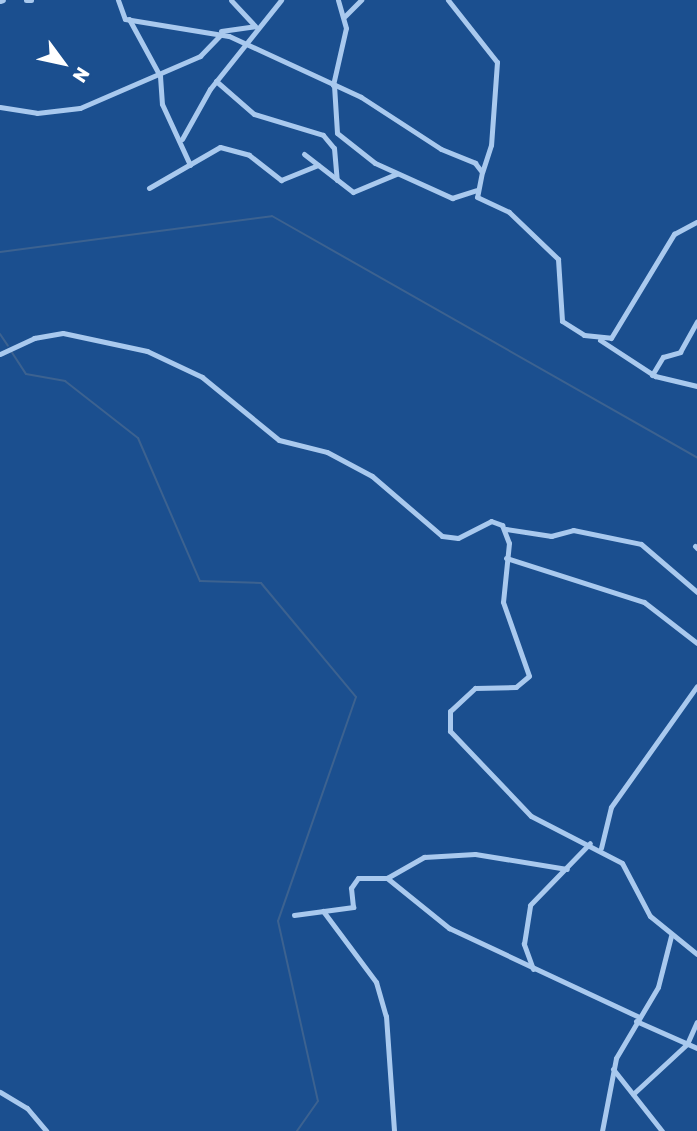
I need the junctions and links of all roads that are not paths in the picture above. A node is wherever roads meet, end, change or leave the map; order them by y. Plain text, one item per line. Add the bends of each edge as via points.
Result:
1 (26, 0) edge
2 (32, 0) edge
3 (118, 0) edge
4 (231, 0) edge
5 (281, 0) edge
6 (338, 0) edge
7 (361, 0) edge
8 (448, 0) edge
9 (345, 16) junction
10 (129, 19) junction
11 (254, 28) junction
12 (220, 32) junction
13 (244, 44) junction
14 (258, 52) junction
15 (160, 76) junction
16 (216, 81) junction
17 (334, 85) junction
18 (0, 107) edge
19 (182, 139) junction
20 (304, 154) dead end
21 (190, 164) junction
22 (318, 165) junction
23 (482, 172) junction
24 (396, 174) junction
25 (337, 180) junction
26 (149, 188) dead end
27 (476, 190) junction
28 (697, 222) edge
29 (697, 321) edge
30 (600, 340) junction
31 (0, 354) edge
32 (652, 375) junction
33 (697, 386) edge
34 (506, 529) junction
35 (506, 558) junction
36 (697, 592) edge
37 (697, 643) edge
38 (697, 686) edge
39 (590, 843) junction
40 (601, 848) junction
41 (567, 869) junction
42 (387, 878) junction
43 (323, 912) junction
44 (294, 915) dead end
45 (671, 936) junction
46 (697, 954) edge
47 (533, 969) junction
48 (638, 1019) junction
49 (697, 1022) edge
50 (687, 1044) junction
51 (697, 1048) edge
52 (613, 1069) junction
53 (0, 1092) edge
54 (633, 1094) junction
55 (46, 1131) edge
56 (394, 1131) edge
57 (602, 1131) edge
58 (662, 1131) edge

1 - 2 street
3 - 10 street via 118,13
4 - 11 street
5 - 11 street
6 - 9 street
7 - 9 street
8 - 23 street via 497,61 491,145
9 - 17 street
10 - 12 street
10 - 15 street
11 - 12 street
11 - 13 street
11 - 14 street
12 - 13 street
12 - 15 street via 203,54
13 - 14 street
13 - 16 street
14 - 17 street
15 - 18 street via 62,113
15 - 19 street via 162,104
16 - 19 street
16 - 25 street via 254,114 323,135 334,148
17 - 23 street
17 - 24 street via 337,134
19 - 21 street
20 - 22 street
21 - 22 street via 225,147 249,155 281,180
21 - 26 street
22 - 25 street
23 - 27 street
24 - 25 street via 357,192
24 - 27 street via 452,198
27 - 30 street via 554,254 562,269 563,324
28 - 30 street via 674,234 615,334
29 - 32 street via 682,350 663,357
30 - 32 street
31 - 34 street via 34,338 63,333 146,351 202,377 279,440 327,452 372,476 442,536 458,538 491,521
32 - 33 street
34 - 35 street
34 - 36 street via 551,536 573,530 641,544
35 - 37 street via 644,602
35 - 39 street via 503,602 529,676 516,687 482,684 466,694 450,711 450,731 531,816
38 - 40 street via 611,807
39 - 40 street
39 - 41 street
40 - 45 street via 631,874 650,916
41 - 42 street via 475,854 424,857
41 - 47 street via 527,910 524,944
42 - 43 street via 358,878 351,888 353,907
42 - 47 street via 434,919
43 - 44 street
43 - 56 street via 376,982 386,1016
45 - 46 street
45 - 48 street via 658,987
47 - 48 street
48 - 50 street
48 - 52 street
49 - 50 street
50 - 51 street
50 - 54 street
52 - 54 street
52 - 57 street
53 - 55 street via 27,1108
54 - 58 street

